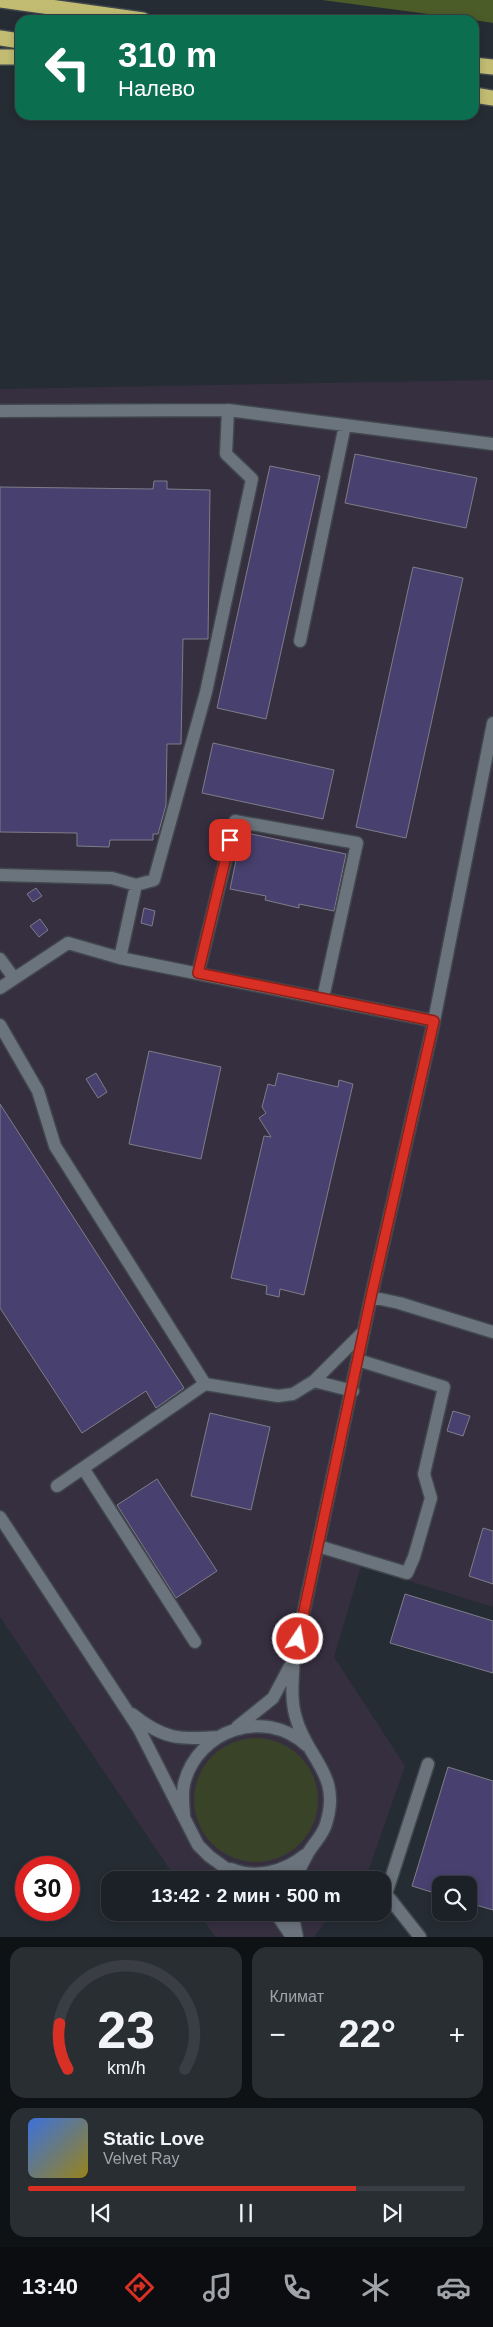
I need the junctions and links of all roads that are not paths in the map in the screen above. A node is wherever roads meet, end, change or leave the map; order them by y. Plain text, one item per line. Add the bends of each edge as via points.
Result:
1 (0, 0) edge
2 (107, 15) edge
3 (0, 38) edge
4 (15, 40) edge
5 (0, 57) edge
6 (15, 57) edge
7 (479, 66) edge
8 (493, 67) edge
9 (479, 96) edge
10 (493, 98) edge
11 (228, 410) junction
12 (0, 411) edge
13 (345, 425) junction
14 (493, 444) edge
15 (300, 641) dead end
16 (493, 723) edge
17 (0, 875) edge
18 (136, 885) junction
19 (120, 958) junction
20 (0, 959) edge
21 (198, 973) junction
22 (14, 978) junction
23 (0, 988) edge
24 (323, 998) junction
25 (434, 1021) junction
26 (0, 1025) edge
27 (4, 1042) edge
28 (371, 1297) junction
29 (364, 1331) junction
30 (493, 1332) edge
31 (358, 1360) junction
32 (314, 1381) junction
33 (205, 1384) junction
34 (353, 1391) junction
35 (83, 1468) junction
36 (57, 1486) dead end
37 (0, 1517) edge
38 (318, 1546) junction
39 (195, 1642) dead end
40 (294, 1657) junction
41 (126, 1708) junction
42 (232, 1730) junction
43 (218, 1737) junction
44 (312, 1751) junction
45 (428, 1764) dead end
46 (190, 1831) junction
47 (309, 1852) junction
48 (222, 1865) junction
49 (230, 1871) edge
50 (299, 1871) edge
51 (281, 1921) edge
52 (294, 1921) edge
53 (292, 1937) edge
54 (297, 1937) edge
55 (420, 1937) edge

1 - 2 highway
3 - 4 highway
5 - 6 highway
7 - 8 highway
9 - 10 highway
11 - 12 street
11 - 13 street
11 - 18 street via 226,454 252,479 206,692 154,880
13 - 14 street
13 - 15 street
16 - 25 street
17 - 18 street via 112,878
18 - 19 street
19 - 21 street
19 - 22 street via 68,943
20 - 22 street
21 - 24 street
21 - 24 street via 235,822 357,843
22 - 23 street
24 - 25 street
25 - 28 street
26 - 27 street
27 - 33 street via 38,1090 55,1146
28 - 29 street
28 - 30 street
29 - 31 street
29 - 32 street
31 - 34 street
31 - 38 street via 444,1387 424,1474 431,1498 407,1573
32 - 33 street via 293,1394 278,1396
32 - 34 street
33 - 35 street
34 - 38 street
35 - 36 street
35 - 39 street
37 - 41 street
38 - 40 street
40 - 42 street via 273,1698
40 - 44 street via 295,1717
41 - 43 street via 159,1733 178,1738
41 - 46 street
42 - 43 street
42 - 44 street via 245,1726 272,1727 287,1732
43 - 46 street via 197,1756 184,1785 184,1816
44 - 47 street via 324,1771 330,1794 326,1825
45 - 55 street via 386,1894
46 - 48 street via 198,1845
47 - 48 street via 297,1862 268,1873 252,1874
47 - 50 street
48 - 49 street
51 - 53 street
52 - 54 street

